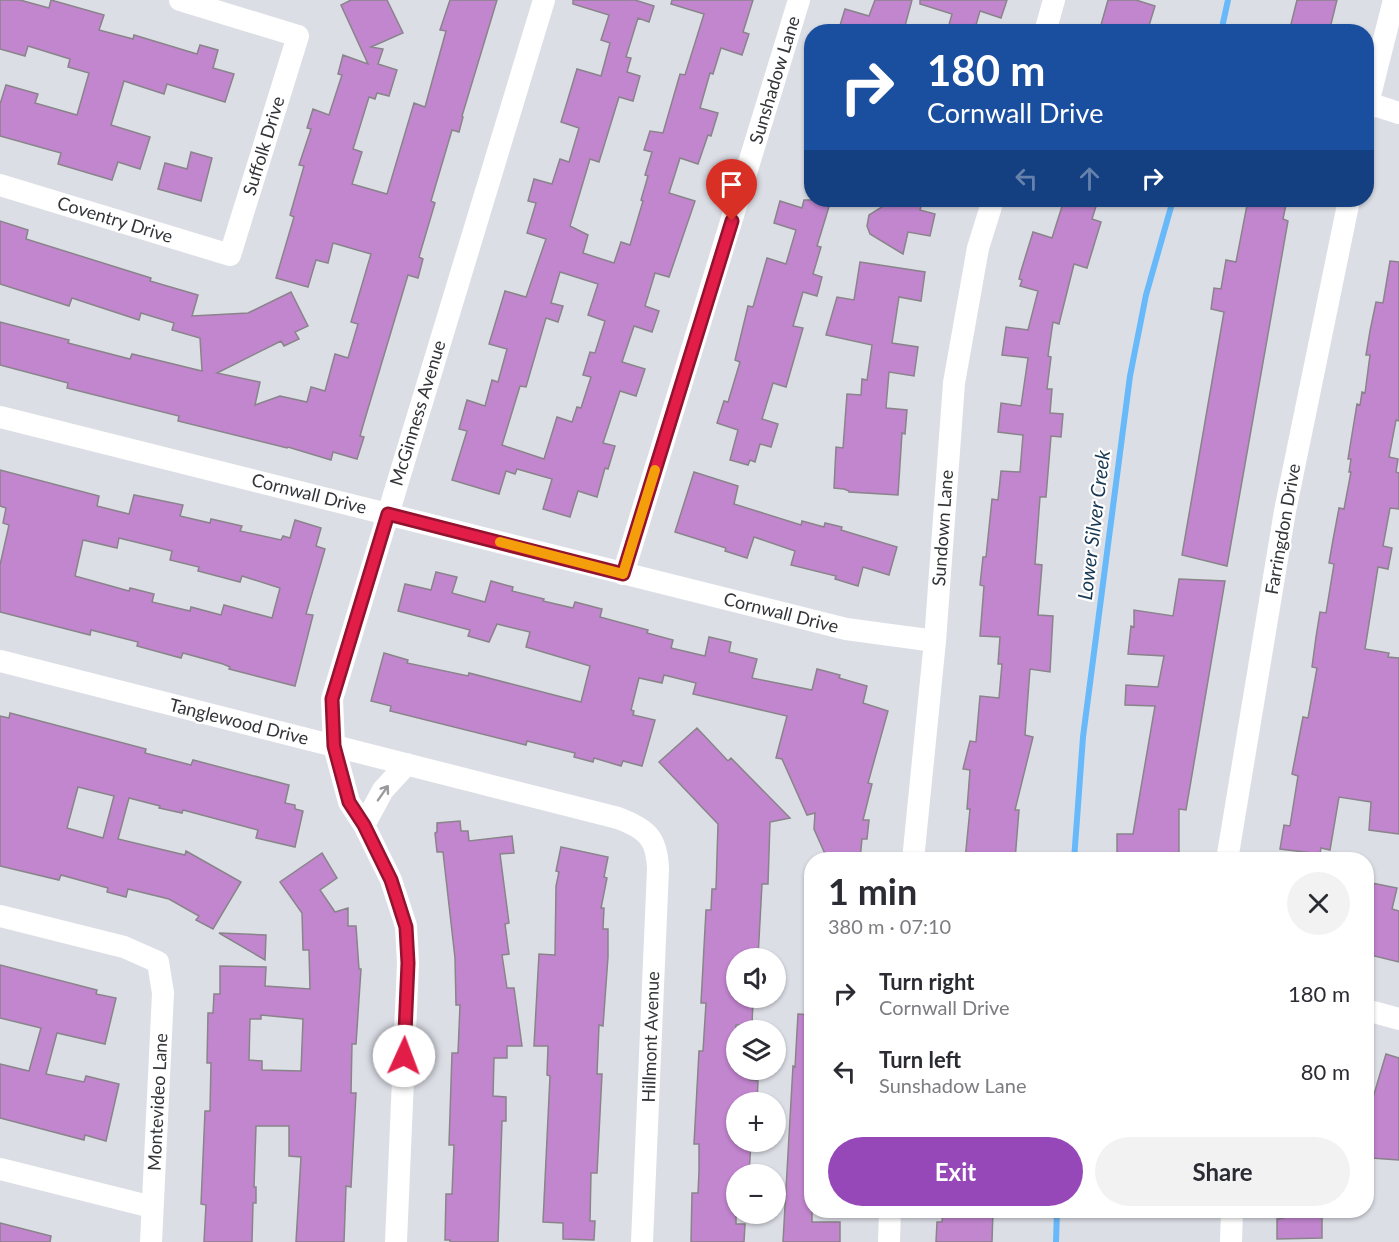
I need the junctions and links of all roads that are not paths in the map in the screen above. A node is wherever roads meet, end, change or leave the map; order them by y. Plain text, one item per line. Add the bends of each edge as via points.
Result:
1 (180, 0) edge
2 (544, 0) edge
3 (799, 0) edge
4 (1054, 0) edge
5 (1394, 0) edge
6 (1046, 24) edge
7 (1374, 79) edge
8 (1374, 108) edge
9 (1399, 113) edge
10 (0, 185) edge
11 (991, 207) edge
12 (1347, 207) edge
13 (230, 255) joint
14 (0, 417) edge
15 (388, 514) junction
16 (623, 574) junction
17 (934, 641) junction
18 (0, 661) edge
19 (334, 746) junction
20 (407, 764) junction
21 (364, 825) junction
22 (649, 835) joint
23 (914, 852) edge
24 (1228, 852) edge
25 (0, 916) edge
26 (1374, 1012) edge
27 (1399, 1019) edge
28 (0, 1169) edge
29 (152, 1207) junction
30 (890, 1218) edge
31 (1232, 1218) edge
32 (151, 1242) edge
33 (396, 1242) edge
34 (642, 1242) edge
35 (889, 1242) edge
36 (1232, 1242) edge

1 - 13 street, Suffolk Drive via 298,36
2 - 15 street, McGinness Avenue
3 - 16 street, Sunshadow Lane
4 - 6 street
5 - 7 street
8 - 9 street
10 - 13 street, Coventry Drive
11 - 17 street, Sundown Lane via 978,248 954,383
12 - 24 street, Farringdon Drive via 1285,511
14 - 15 street, Cornwall Drive
15 - 16 street, Cornwall Drive
15 - 19 street, McGinness Avenue via 332,699
16 - 17 street, Cornwall Drive via 846,629
17 - 23 street, Sundown Lane
18 - 19 street, Tanglewood Drive
19 - 20 street, Tanglewood Drive
19 - 21 street, McGinness Avenue via 349,802
21 -> 20 street via 383,790
20 - 22 street, Tanglewood Drive via 618,818
21 - 33 street, McGinness Avenue via 391,880 406,927 408,963
22 - 34 street, Hillmont Avenue via 657,851 658,869
25 - 29 street, Montevideo Lane via 124,946 158,962 164,993
26 - 27 street
28 - 29 street
29 - 32 street, Montevideo Lane
30 - 35 street
31 - 36 street

